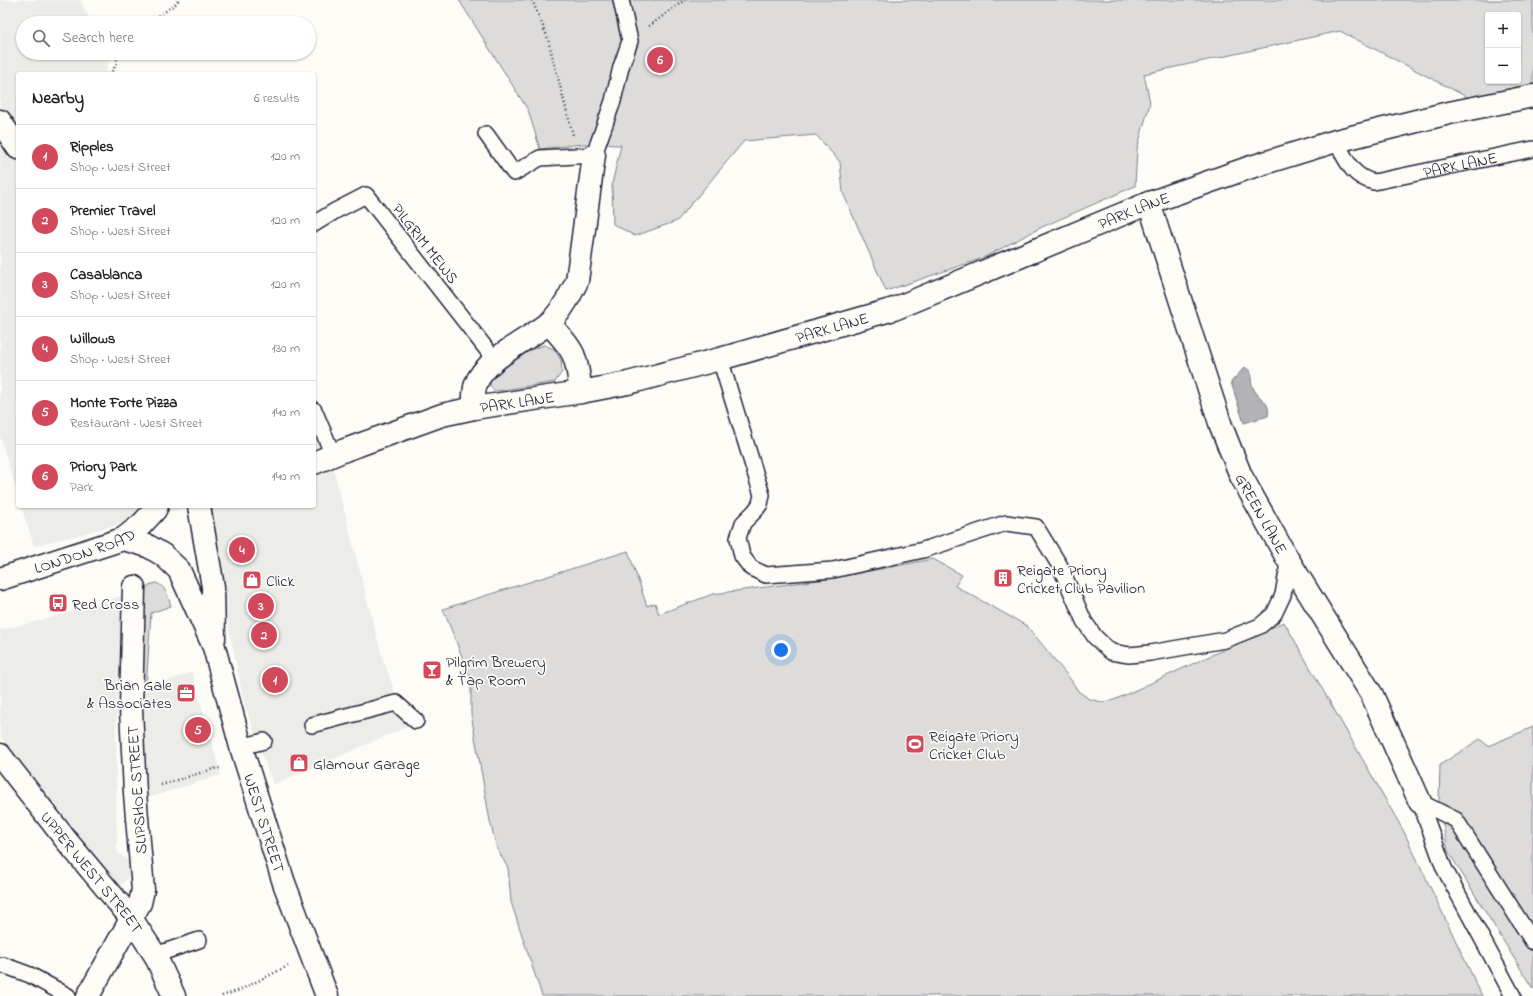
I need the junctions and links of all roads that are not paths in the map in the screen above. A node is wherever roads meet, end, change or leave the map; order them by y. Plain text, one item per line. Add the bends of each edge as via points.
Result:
1 (622, 0) edge
2 (1533, 96) edge
3 (0, 121) edge
4 (486, 134) dead end
5 (1336, 141) junction
6 (16, 145) edge
7 (1533, 149) edge
8 (586, 155) junction
9 (1149, 203) junction
10 (316, 223) edge
11 (549, 323) junction
12 (720, 359) junction
13 (495, 360) junction
14 (581, 392) junction
15 (474, 408) junction
16 (316, 421) edge
17 (323, 459) edge
18 (156, 508) edge
19 (204, 508) edge
20 (123, 540) junction
21 (1287, 558) junction
22 (0, 579) edge
23 (134, 587) dead end
24 (214, 647) junction
25 (416, 721) dead end
26 (312, 725) dead end
27 (264, 741) dead end
28 (0, 756) edge
29 (244, 756) junction
30 (1420, 802) junction
31 (132, 918) junction
32 (199, 940) dead end
33 (1533, 942) edge
34 (155, 955) junction
35 (3, 965) dead end
36 (68, 996) edge
37 (88, 996) edge
38 (174, 996) edge
39 (327, 996) edge
40 (1513, 996) edge

1 - 8 lane via 630,41 613,101
2 - 5 street, PARK LANE via 1449,113
3 - 6 street
4 - 8 lane via 514,173 540,158
5 - 7 lane, PARK LANE via 1351,169 1364,179 1374,182
5 - 9 street, PARK LANE via 1248,168
8 - 11 street via 577,281 561,310
9 - 12 street, PARK LANE via 894,309
9 - 21 street, GREEN LANE via 1221,426 1241,476
10 - 13 lane, PILGRIM MEWS via 366,195
11 - 13 street
11 - 14 street via 573,354
12 - 14 street, PARK LANE via 628,383
12 - 21 lane via 762,495 760,504 743,523 738,538 742,556 751,568 766,575 840,568 923,550 1006,524 1036,526 1060,566 1084,621 1095,637 1111,652 1129,655 1225,640 1260,626 1274,614 1280,601 1287,571
13 - 15 street via 482,372 476,383 473,393
14 - 15 street, PARK LANE
15 - 17 street, PARK LANE via 436,417
16 - 17 lane
18 - 20 street, LONDON ROAD
19 - 24 street, WEST STREET via 213,587
20 - 22 street, LONDON ROAD
20 - 24 street, WEST STREET via 148,546 163,555 179,570
21 - 30 street, GREEN LANE via 1372,695
23 - 31 street, SLIPSHOE STREET via 131,709 143,890
24 - 29 street, WEST STREET
25 - 26 lane via 396,703
27 - 29 lane
28 - 31 street, UPPER WEST STREET
29 - 39 street, WEST STREET via 284,883
30 - 33 lane via 1456,820
30 - 40 lane via 1444,868
31 - 34 street, UPPER WEST STREET
31 - 37 street, SLIPSHOE STREET
32 - 34 lane
34 - 38 street, UPPER WEST STREET
35 - 36 lane via 30,975

